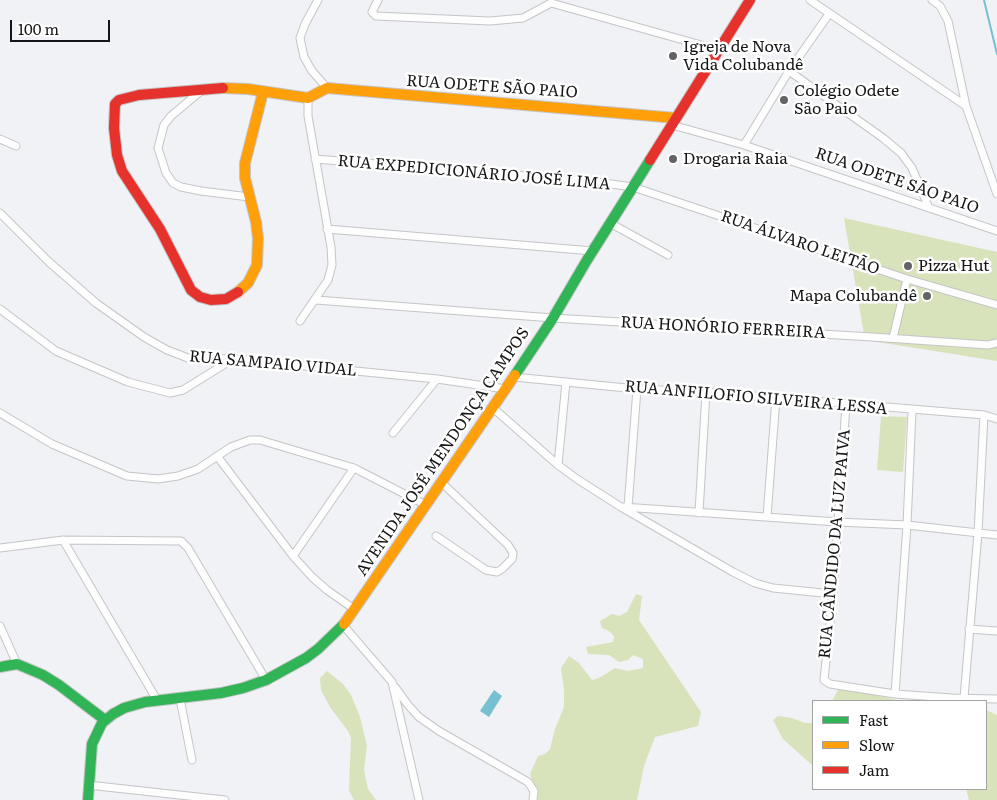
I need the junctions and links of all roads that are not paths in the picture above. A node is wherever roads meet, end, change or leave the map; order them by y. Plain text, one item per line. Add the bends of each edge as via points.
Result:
1 (318, 0) edge
2 (378, 0) edge
3 (750, 0) edge
4 (810, 0) edge
5 (932, 0) edge
6 (550, 1) edge
7 (829, 14) junction
8 (719, 50) junction
9 (789, 72) junction
10 (327, 88) junction
11 (202, 90) junction
12 (263, 92) junction
13 (308, 98) junction
14 (966, 106) junction
15 (674, 121) junction
16 (0, 139) edge
17 (744, 145) junction
18 (16, 146) dead end
19 (315, 159) junction
20 (633, 187) junction
21 (997, 194) edge
22 (249, 197) junction
23 (929, 208) junction
24 (0, 213) edge
25 (610, 223) junction
26 (328, 229) junction
27 (997, 231) edge
28 (593, 251) junction
29 (668, 255) dead end
30 (907, 279) junction
31 (316, 300) junction
32 (997, 305) edge
33 (0, 309) edge
34 (553, 318) junction
35 (300, 321) dead end
36 (893, 338) junction
37 (997, 343) edge
38 (233, 360) junction
39 (514, 377) junction
40 (436, 379) junction
41 (566, 382) junction
42 (637, 388) junction
43 (506, 390) junction
44 (706, 392) junction
45 (776, 398) junction
46 (846, 405) junction
47 (493, 408) junction
48 (912, 410) junction
49 (0, 412) edge
50 (984, 416) junction
51 (997, 419) edge
52 (393, 433) dead end
53 (218, 456) junction
54 (558, 465) junction
55 (354, 468) junction
56 (442, 483) junction
57 (426, 505) junction
58 (625, 507) junction
59 (699, 513) junction
60 (767, 517) junction
61 (837, 522) junction
62 (907, 525) junction
63 (978, 533) junction
64 (997, 534) edge
65 (436, 536) dead end
66 (63, 540) junction
67 (0, 548) edge
68 (293, 556) junction
69 (833, 594) junction
70 (354, 609) junction
71 (342, 625) junction
72 (0, 626) edge
73 (969, 629) junction
74 (997, 631) edge
75 (16, 664) junction
76 (0, 667) edge
77 (266, 680) junction
78 (392, 682) junction
79 (895, 694) junction
80 (180, 698) junction
81 (964, 698) junction
82 (997, 699) edge
83 (156, 700) junction
84 (105, 720) junction
85 (192, 760) dead end
86 (88, 784) junction
87 (161, 796) edge
88 (88, 800) edge
89 (225, 800) edge
90 (419, 800) edge
91 (532, 800) edge

1 - 10 street via 300,38 304,57
2 - 6 street via 372,12 376,16 496,21 525,17
3 - 8 street, AVENIDA JOSÉ MENDONÇA CAMPOS
4 - 7 street
5 - 14 street via 940,6 948,21
6 - 8 street
7 - 9 street
7 - 14 street
8 - 15 street, AVENIDA JOSÉ MENDONÇA CAMPOS
9 - 17 street
9 - 23 street via 901,153 912,168
10 - 13 street
10 - 15 street, RUA ODETE SÃO PAIO
11 - 12 street via 224,88
11 - 22 street via 164,125 158,148 166,173 173,183 181,187
11 - 22 street via 125,97 115,104 113,112 122,171 160,229 191,290 200,297 226,299 248,283 257,265 258,238
12 - 13 street
12 - 22 street via 245,163
13 - 19 street
14 - 21 street
15 - 17 street, RUA ODETE SÃO PAIO
15 - 20 street, AVENIDA JOSÉ MENDONÇA CAMPOS
16 - 18 street
17 - 23 street, RUA ODETE SÃO PAIO
19 - 20 street, RUA EXPEDICIONÁRIO JOSÉ LIMA
19 - 26 street
20 - 25 street, AVENIDA JOSÉ MENDONÇA CAMPOS
20 - 30 street, RUA ÁLVARO LEITÃO
23 - 27 street, RUA ODETE SÃO PAIO
24 - 38 street, RUA SAMPAIO VIDAL via 76,286 144,337 188,358
25 - 28 street, AVENIDA JOSÉ MENDONÇA CAMPOS
25 - 29 street
26 - 28 street
26 - 31 street via 332,265 328,280
28 - 34 street, AVENIDA JOSÉ MENDONÇA CAMPOS
30 - 32 street, RUA ÁLVARO LEITÃO
30 - 36 street
31 - 34 street, RUA HONÓRIO FERREIRA
31 - 35 street
33 - 38 street via 56,351 128,382 170,393 183,390
34 - 36 street, RUA HONÓRIO FERREIRA
34 - 39 street, AVENIDA JOSÉ MENDONÇA CAMPOS
36 - 37 street, RUA HONÓRIO FERREIRA
38 - 40 street, RUA SAMPAIO VIDAL
39 - 41 street, RUA ANFILOFIO SILVEIRA LESSA
39 - 43 street, AVENIDA JOSÉ MENDONÇA CAMPOS
40 - 43 street, RUA SAMPAIO VIDAL
40 - 52 street
41 - 42 street, RUA ANFILOFIO SILVEIRA LESSA
41 - 54 street
42 - 44 street, RUA ANFILOFIO SILVEIRA LESSA
42 - 58 street
43 - 47 street, AVENIDA JOSÉ MENDONÇA CAMPOS
44 - 45 street, RUA ANFILOFIO SILVEIRA LESSA
44 - 59 street
45 - 46 street, RUA ANFILOFIO SILVEIRA LESSA
45 - 60 street
46 - 48 street, RUA ANFILOFIO SILVEIRA LESSA
46 - 61 street, RUA CÂNDIDO DA LUZ PAIVA
47 - 54 street
47 - 56 street, AVENIDA JOSÉ MENDONÇA CAMPOS
48 - 50 street, RUA ANFILOFIO SILVEIRA LESSA
48 - 62 street
49 - 53 street via 52,444 134,477 158,479 178,476 198,469
50 - 51 street, RUA ANFILOFIO SILVEIRA LESSA
50 - 63 street
53 - 55 street via 241,443 260,440
53 - 68 street
54 - 58 street
55 - 57 street
55 - 68 street
56 - 57 street, AVENIDA JOSÉ MENDONÇA CAMPOS
56 - 65 street via 508,545 513,552 512,558 497,572 486,570
57 - 70 street, AVENIDA JOSÉ MENDONÇA CAMPOS
58 - 59 street
58 - 69 street via 755,583
59 - 60 street
60 - 61 street
61 - 62 street
61 - 69 street, RUA CÂNDIDO DA LUZ PAIVA
62 - 63 street
62 - 79 street
63 - 64 street
63 - 73 street
66 - 67 street
66 - 77 street via 181,541
66 - 83 street
68 - 70 street via 312,577
69 - 79 street, RUA CÂNDIDO DA LUZ PAIVA via 825,682
70 - 71 street, AVENIDA JOSÉ MENDONÇA CAMPOS
71 - 77 street, AVENIDA JOSÉ MENDONÇA CAMPOS via 306,658
71 - 78 street
72 - 75 street
73 - 74 street
73 - 81 street
75 - 76 street
75 - 84 street via 60,685
77 - 80 street, AVENIDA JOSÉ MENDONÇA CAMPOS via 243,688
78 - 90 street
78 - 91 street via 419,717 528,782 534,791
79 - 81 street
80 - 83 street, AVENIDA JOSÉ MENDONÇA CAMPOS
80 - 85 street
81 - 82 street
83 - 84 street, AVENIDA JOSÉ MENDONÇA CAMPOS via 124,708
84 - 86 street via 92,744
86 - 87 street
86 - 88 street
87 - 89 street

